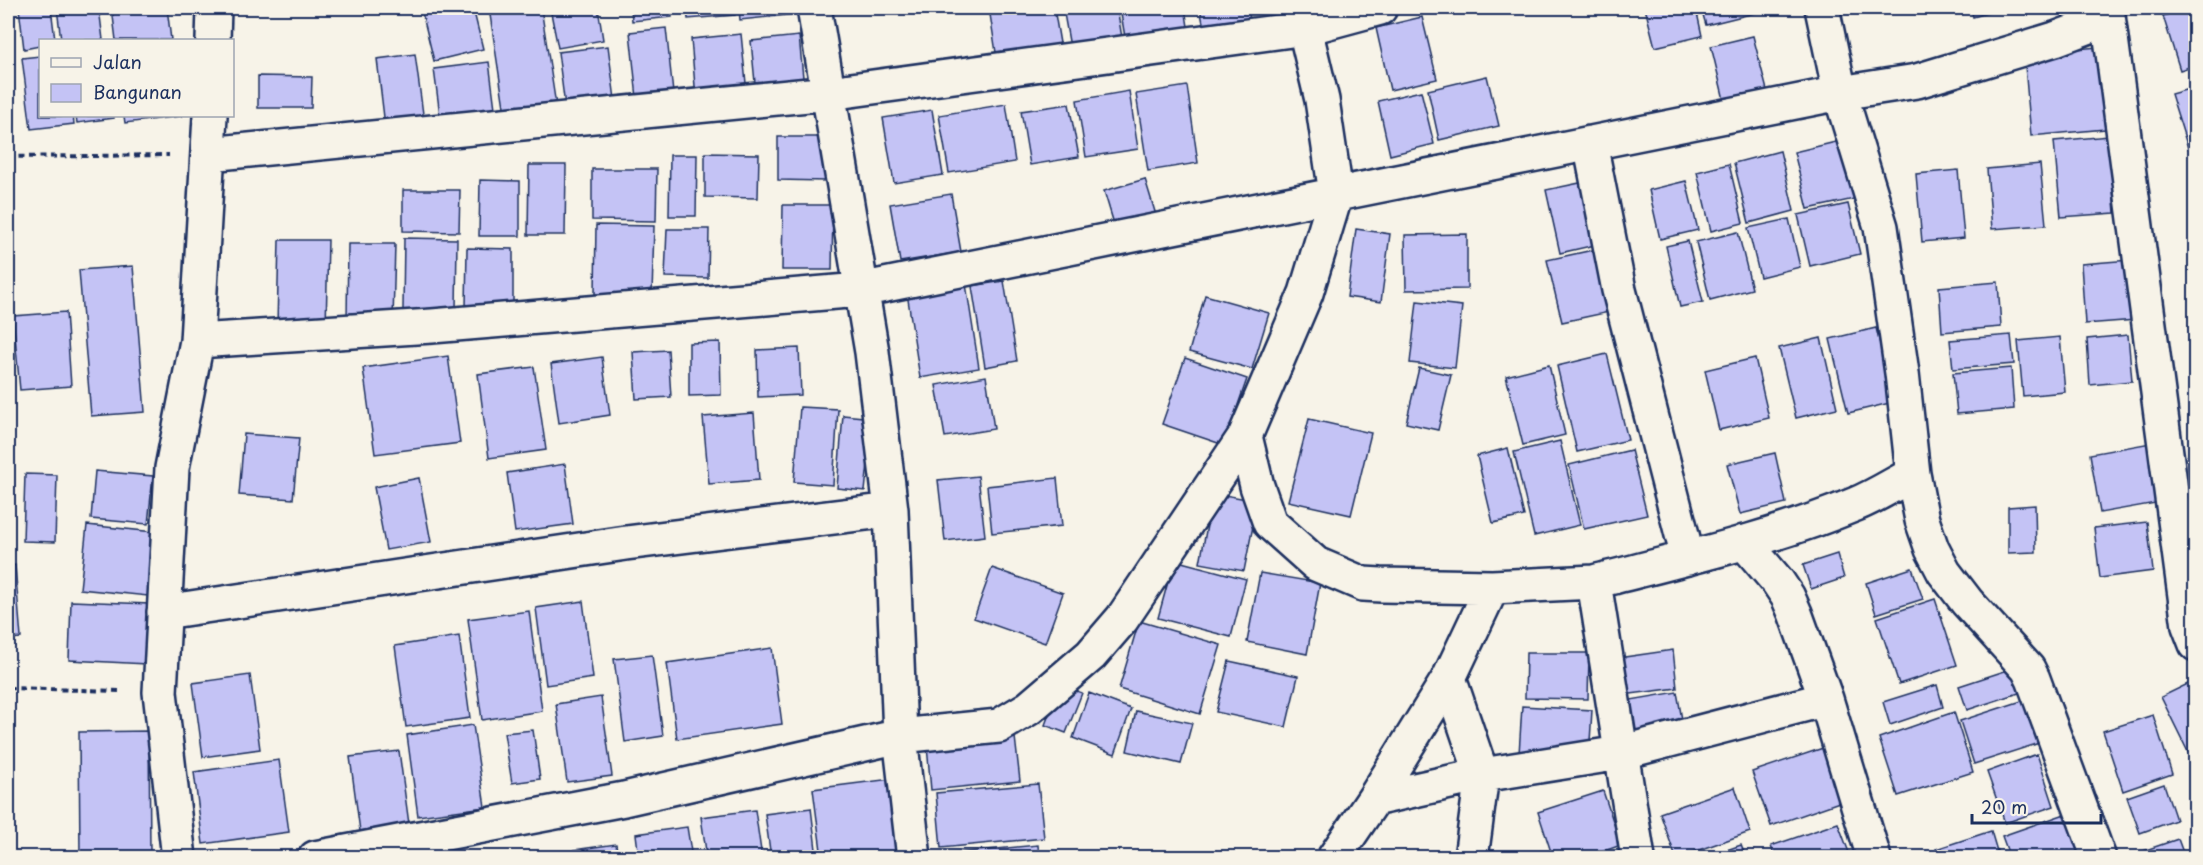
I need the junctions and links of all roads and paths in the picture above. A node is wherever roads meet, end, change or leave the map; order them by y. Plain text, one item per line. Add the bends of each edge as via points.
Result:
1 (214, 8) edge
2 (814, 8) edge
3 (1380, 8) edge
4 (1822, 8) edge
5 (2108, 13) edge
6 (1303, 18) edge
7 (213, 39) edge
8 (829, 93) junction
9 (1840, 93) junction
10 (210, 117) edge
11 (1590, 143) junction
12 (209, 154) junction
13 (8, 157) edge
14 (1336, 194) junction
15 (860, 290) junction
16 (197, 341) junction
17 (1245, 436) junction
18 (1912, 474) junction
19 (891, 510) junction
20 (1744, 542) junction
21 (1688, 558) junction
22 (2189, 571) edge
23 (1594, 582) junction
24 (1492, 587) junction
25 (164, 612) junction
26 (2196, 644) edge
27 (1449, 678) junction
28 (8, 688) edge
29 (160, 692) junction
30 (1826, 699) junction
31 (900, 736) junction
32 (1620, 753) junction
33 (1482, 775) junction
34 (1374, 799) junction
35 (179, 858) edge
36 (315, 858) edge
37 (914, 858) edge
38 (1334, 858) edge
39 (1472, 858) edge
40 (1638, 858) edge
41 (1874, 858) edge
42 (2099, 858) edge

1 - 7 street
2 - 8 street
3 - 6 street
4 - 9 street
5 - 9 street via 2055,39 1917,81
5 - 22 street
6 - 8 street
6 - 14 street via 1322,100
8 - 12 street
8 - 15 street
9 - 11 street
9 - 18 street via 1881,227
10 - 12 street
11 - 14 street
11 - 21 street via 1619,290
12 - 13 path
12 - 16 street
14 - 15 street
14 - 17 street via 1306,293
15 - 16 street
15 - 19 street via 872,352
16 - 25 street via 172,468
17 - 24 street via 1270,523 1316,564 1363,584
17 - 31 street via 1122,619 1090,656 1029,708 999,726
18 - 20 street via 1858,503
18 - 42 street via 1922,520 1944,572 2033,678
19 - 25 street via 626,543
19 - 31 street
20 - 21 street
20 - 30 street via 1788,597
21 - 23 street
22 - 26 street via 2189,626
23 - 24 street
23 - 32 street
24 - 27 street
25 - 29 street
27 - 33 street
27 - 34 street
28 - 29 path
29 - 35 street
30 - 32 street
30 - 41 street
31 - 36 street via 624,799
31 - 37 street
32 - 33 street
32 - 40 street
33 - 34 street
33 - 39 street
34 - 38 street

